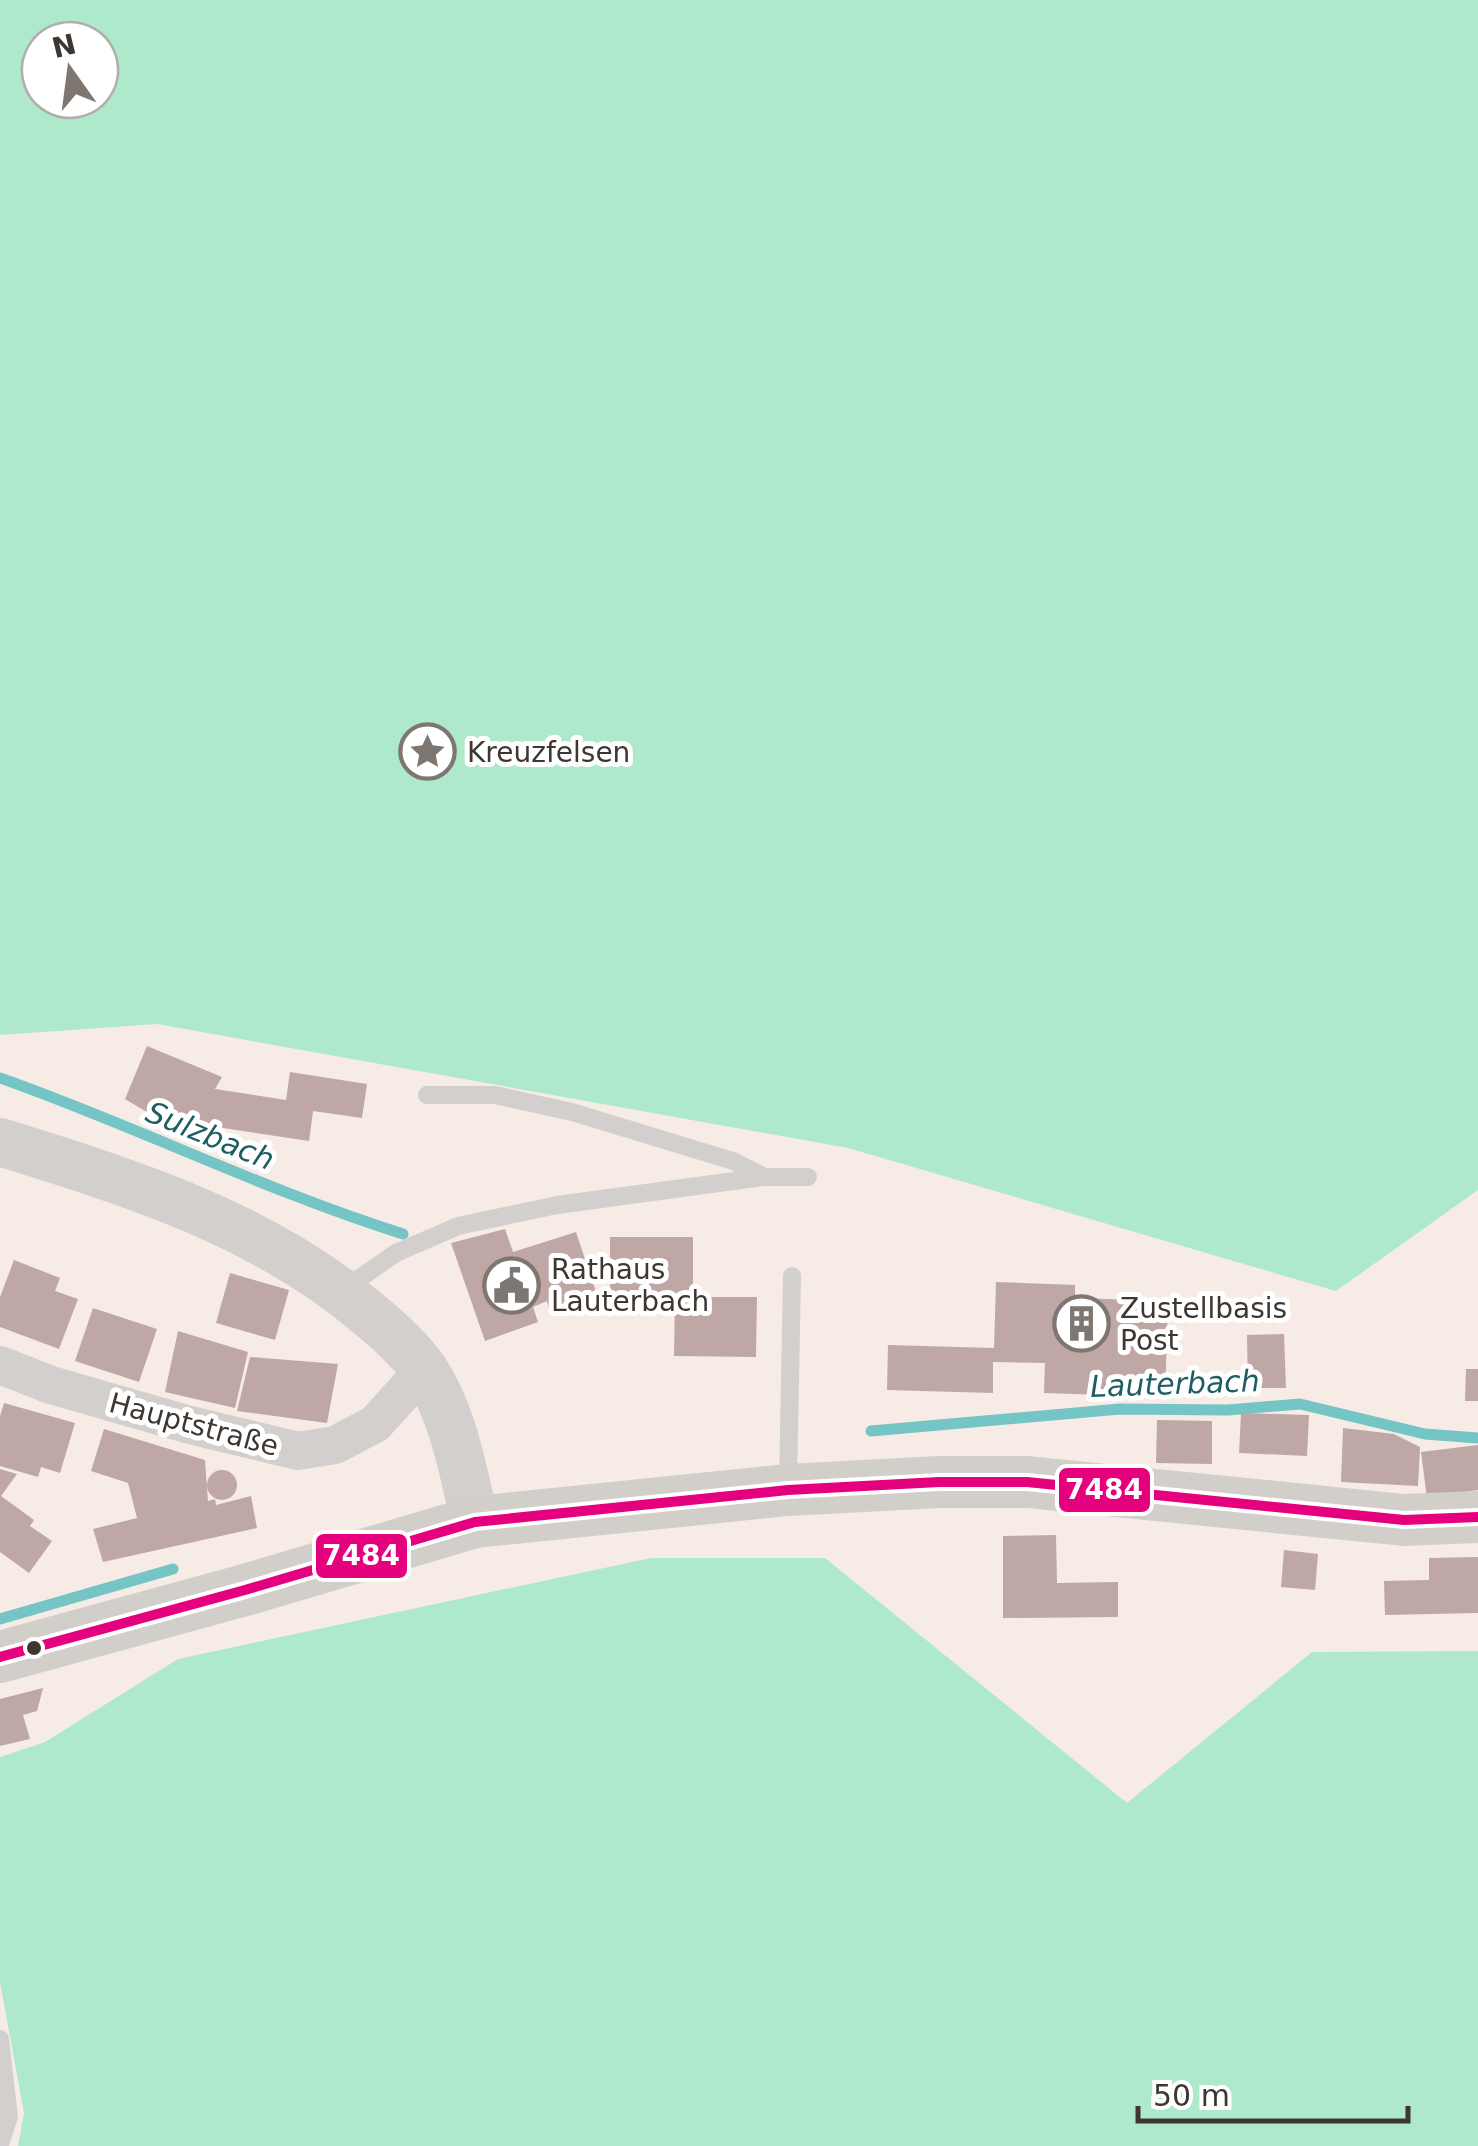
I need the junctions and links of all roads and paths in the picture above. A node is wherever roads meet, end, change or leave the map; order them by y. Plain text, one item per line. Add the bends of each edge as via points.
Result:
1 (428, 1095) dead end
2 (0, 1142) edge
3 (764, 1177) junction
4 (808, 1177) dead end
5 (792, 1276) dead end
6 (341, 1291) junction
7 (0, 1365) edge
8 (424, 1370) junction
9 (788, 1490) junction
10 (1478, 1517) edge
11 (475, 1522) junction
12 (0, 1657) edge
13 (0, 2039) edge
14 (0, 2144) edge

1 - 3 lane via 495,1095 572,1112 733,1161
2 - 6 street via 214,1216
3 - 4 lane
3 - 6 lane via 557,1205 458,1226 396,1253
5 - 9 lane
6 - 8 street
7 - 8 street, Hauptstraße via 298,1452 335,1445 375,1424
8 - 11 street via 458,1448
9 - 10 main road via 1027,1482 1386,1518
9 - 11 main road
11 - 12 main road
13 - 14 lane via 9,2116

